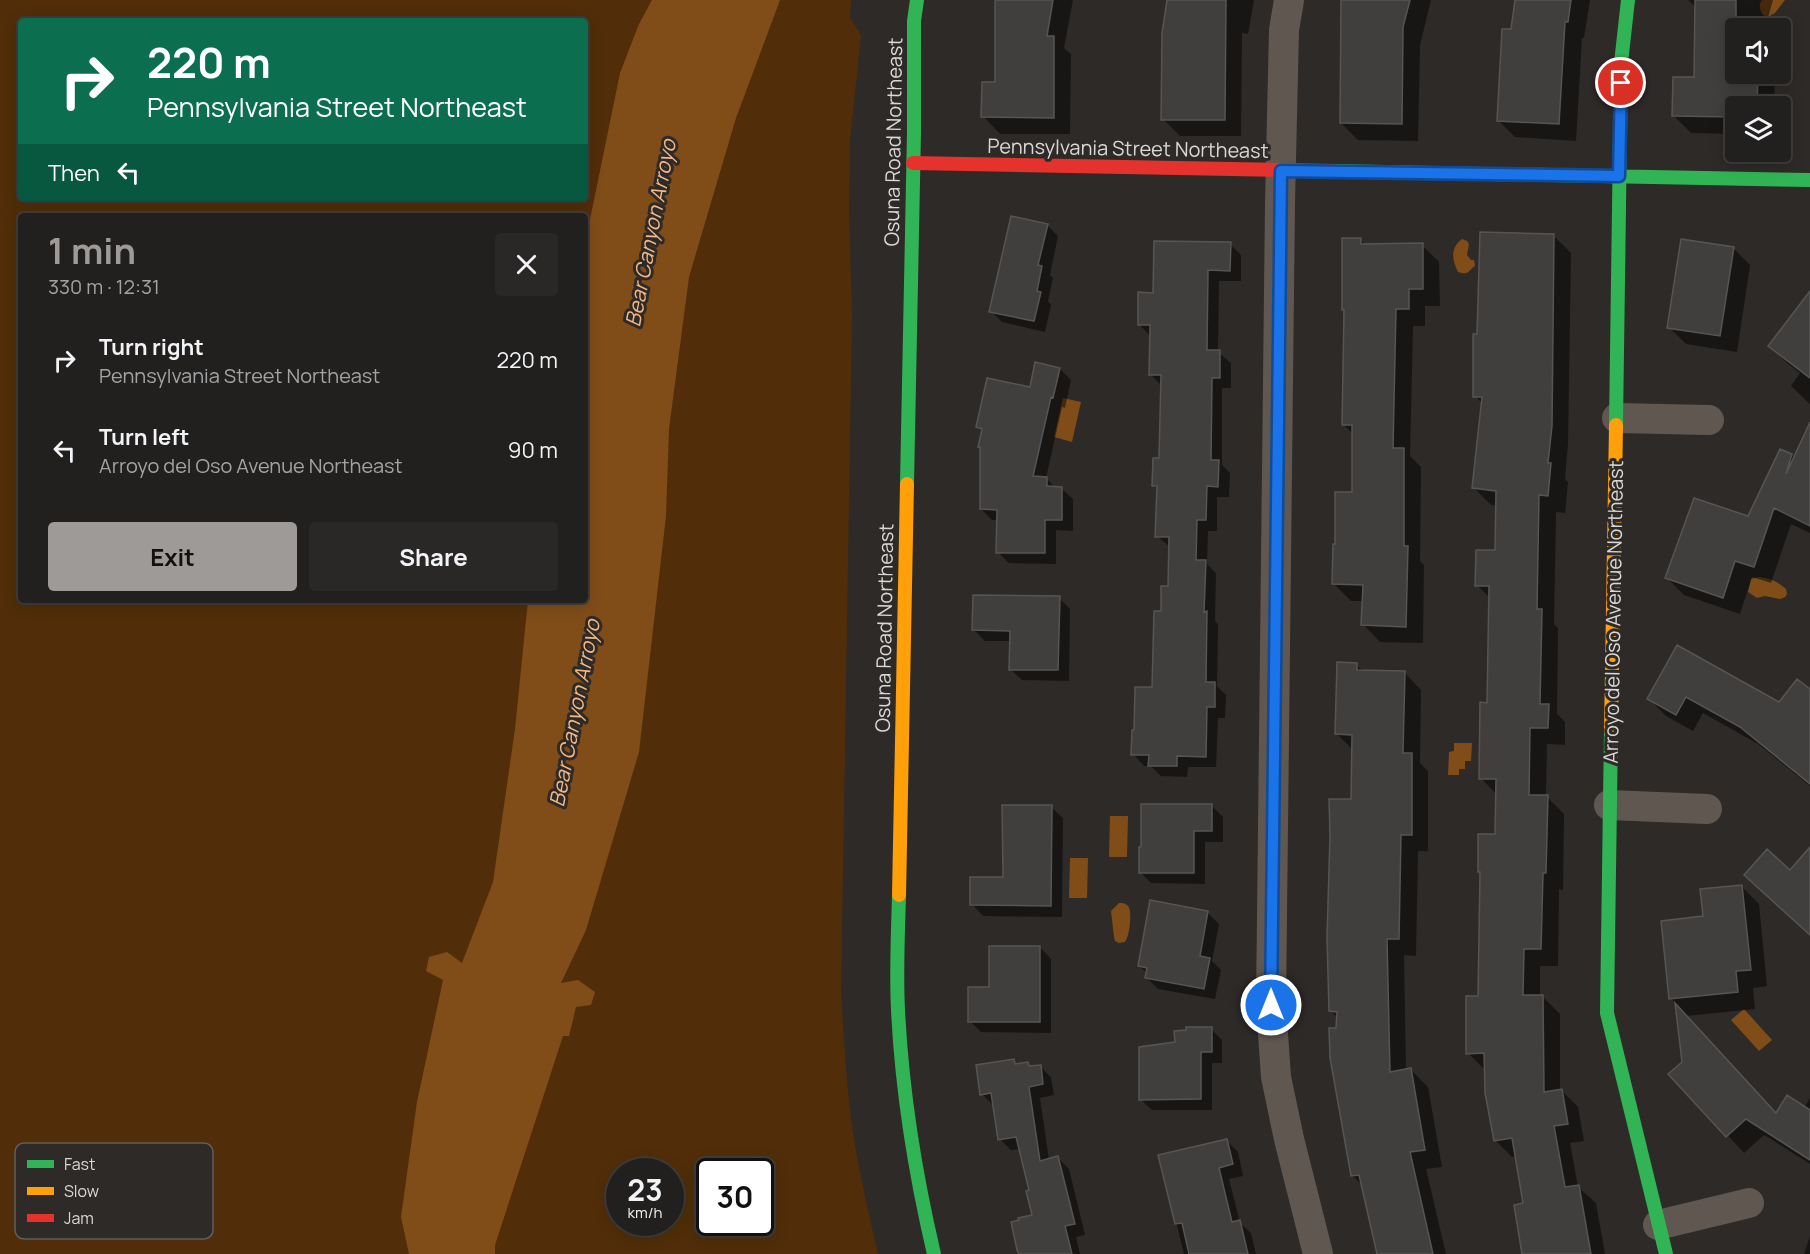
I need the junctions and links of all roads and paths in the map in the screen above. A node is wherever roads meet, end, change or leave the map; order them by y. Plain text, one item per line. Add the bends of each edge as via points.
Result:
1 (917, 0) edge
2 (1289, 0) edge
3 (1628, 0) edge
4 (913, 164) junction
5 (1281, 171) junction
6 (1619, 176) junction
7 (1810, 180) edge
8 (1617, 418) junction
9 (1709, 420) dead end
10 (1609, 805) junction
11 (1707, 809) dead end
12 (1749, 1203) dead end
13 (1658, 1225) junction
14 (934, 1254) edge
15 (1318, 1254) edge
16 (1666, 1254) edge

1 - 4 street, Osuna Road Northeast
2 - 5 street via 1284,30
3 - 6 street, Arroyo del Oso Avenue Northeast via 1621,63
4 - 5 street, Pennsylvania Street Northeast
4 - 14 street, Osuna Road Northeast via 897,1016 914,1164
5 - 6 street, Pennsylvania Street Northeast
5 - 15 street via 1271,1005 1276,1077
6 - 7 street, Pennsylvania Street Northeast
6 - 8 street, Arroyo del Oso Avenue Northeast
8 - 9 street
8 - 10 street, Arroyo del Oso Avenue Northeast
10 - 11 street
10 - 13 street, Arroyo del Oso Avenue Northeast via 1607,1013
12 - 13 street
13 - 16 street, Arroyo del Oso Avenue Northeast

